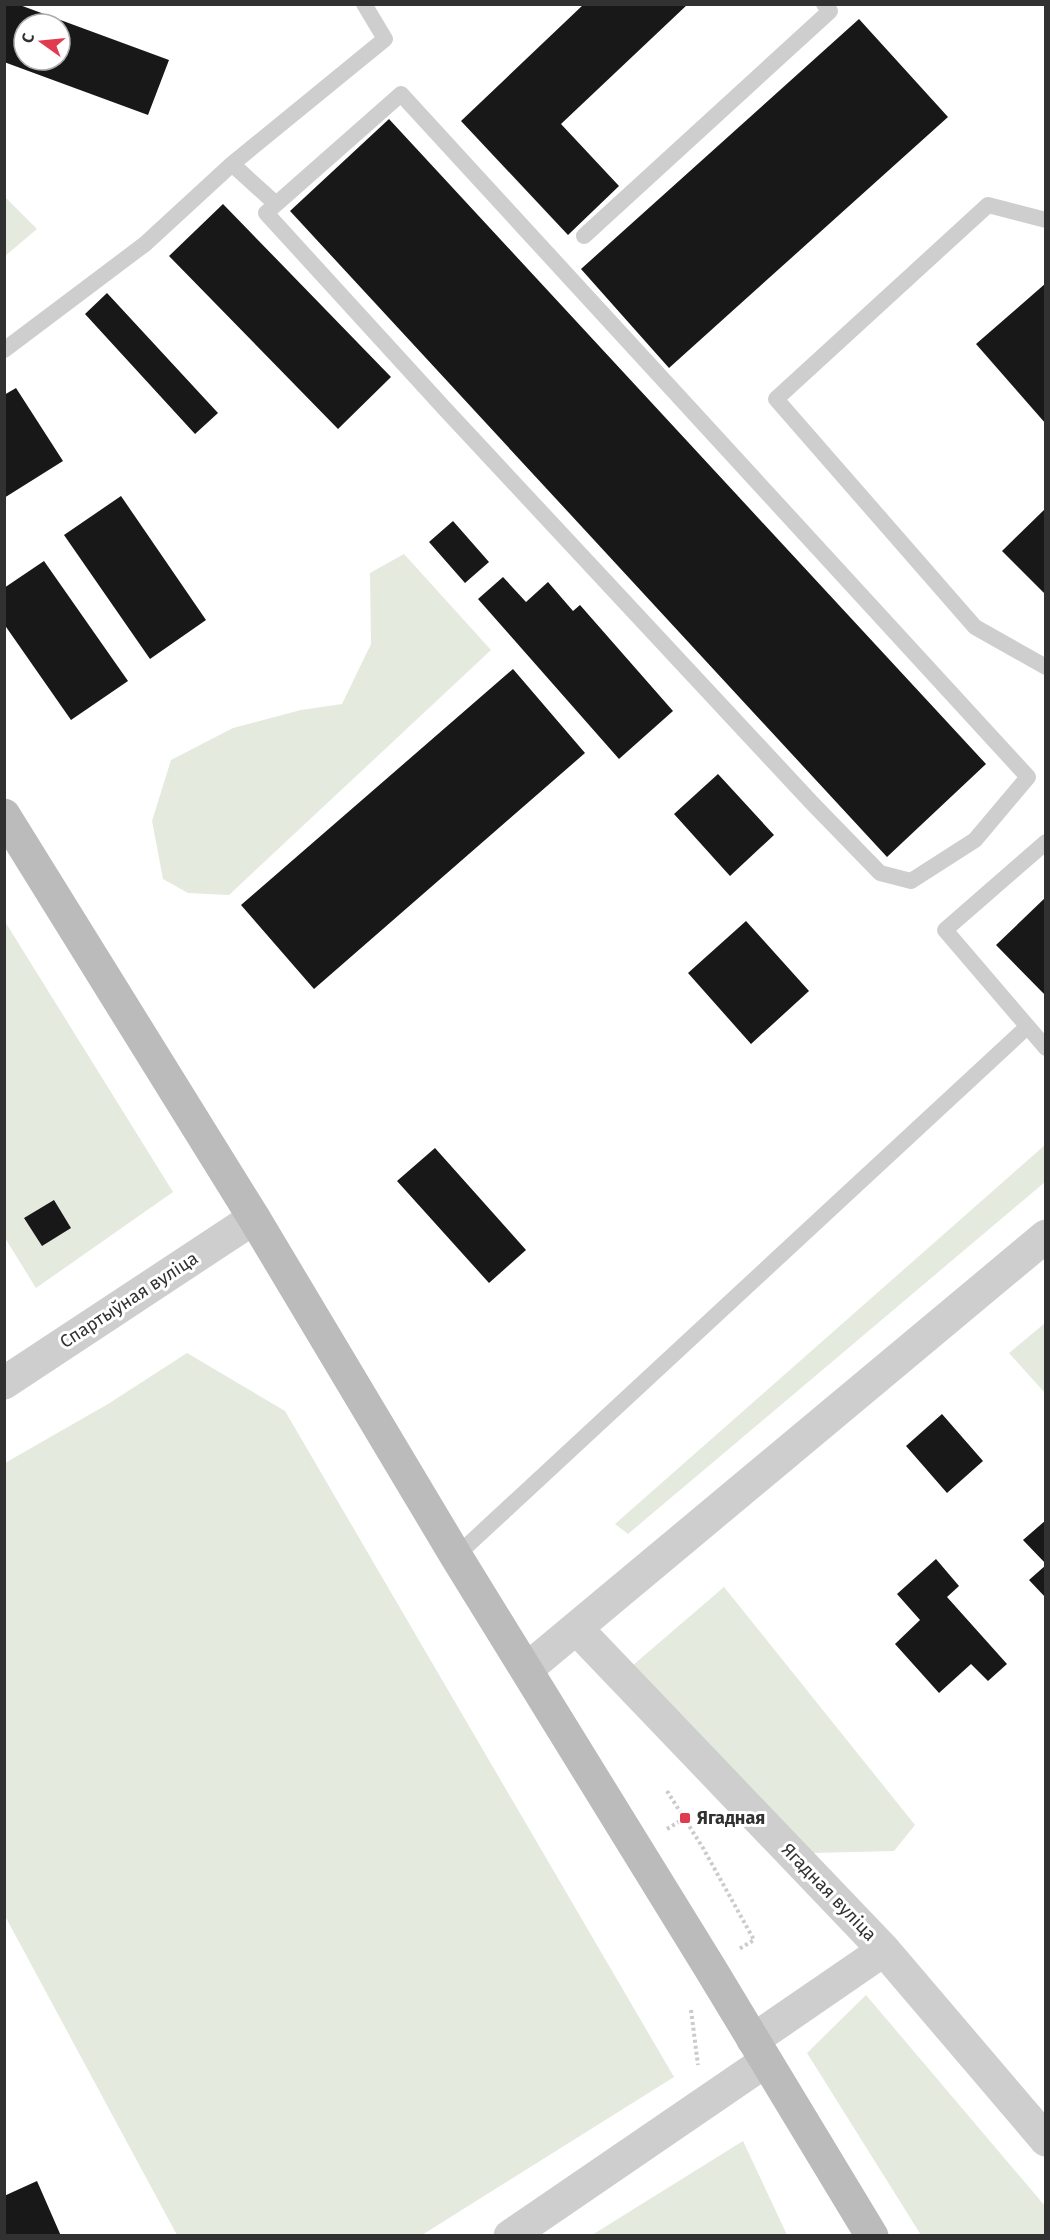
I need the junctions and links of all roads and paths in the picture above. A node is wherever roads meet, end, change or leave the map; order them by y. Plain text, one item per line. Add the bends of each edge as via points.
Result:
1 (364, 4) edge
2 (824, 4) edge
3 (232, 164) junction
4 (276, 204) junction
5 (1046, 220) edge
6 (584, 236) dead end
7 (4, 350) edge
8 (1046, 667) edge
9 (4, 815) edge
10 (1046, 842) edge
11 (1027, 1027) junction
12 (1046, 1048) edge
13 (254, 1218) junction
14 (1046, 1236) edge
15 (4, 1383) edge
16 (456, 1556) junction
17 (576, 1628) junction
18 (527, 1669) junction
19 (667, 1791) dead end
20 (884, 1950) junction
21 (730, 1955) dead end
22 (690, 2003) dead end
23 (760, 2050) junction
24 (703, 2104) junction
25 (1046, 2140) edge
26 (510, 2235) edge
27 (872, 2235) edge

1 - 3 lane via 385,39
2 - 6 lane via 830,11
3 - 4 lane
3 - 7 lane via 145,244
4 - 4 lane via 401,94 1028,777 975,840 911,882 880,873 445,410 266,213
5 - 8 lane via 988,205 776,399 975,627
9 - 13 main road
10 - 11 lane via 945,930
11 - 12 lane
11 - 16 lane
13 - 15 street, Спартыўная вуліца
13 - 16 main road
14 - 17 street
16 - 18 main road
17 - 18 street
17 - 20 street, Ягадная вуліца
18 - 23 main road
19 - 21 path via 754,1940
20 - 23 street
20 - 25 street, Ягадная вуліца
22 - 24 path
23 - 24 street
23 - 27 main road
24 - 26 street

